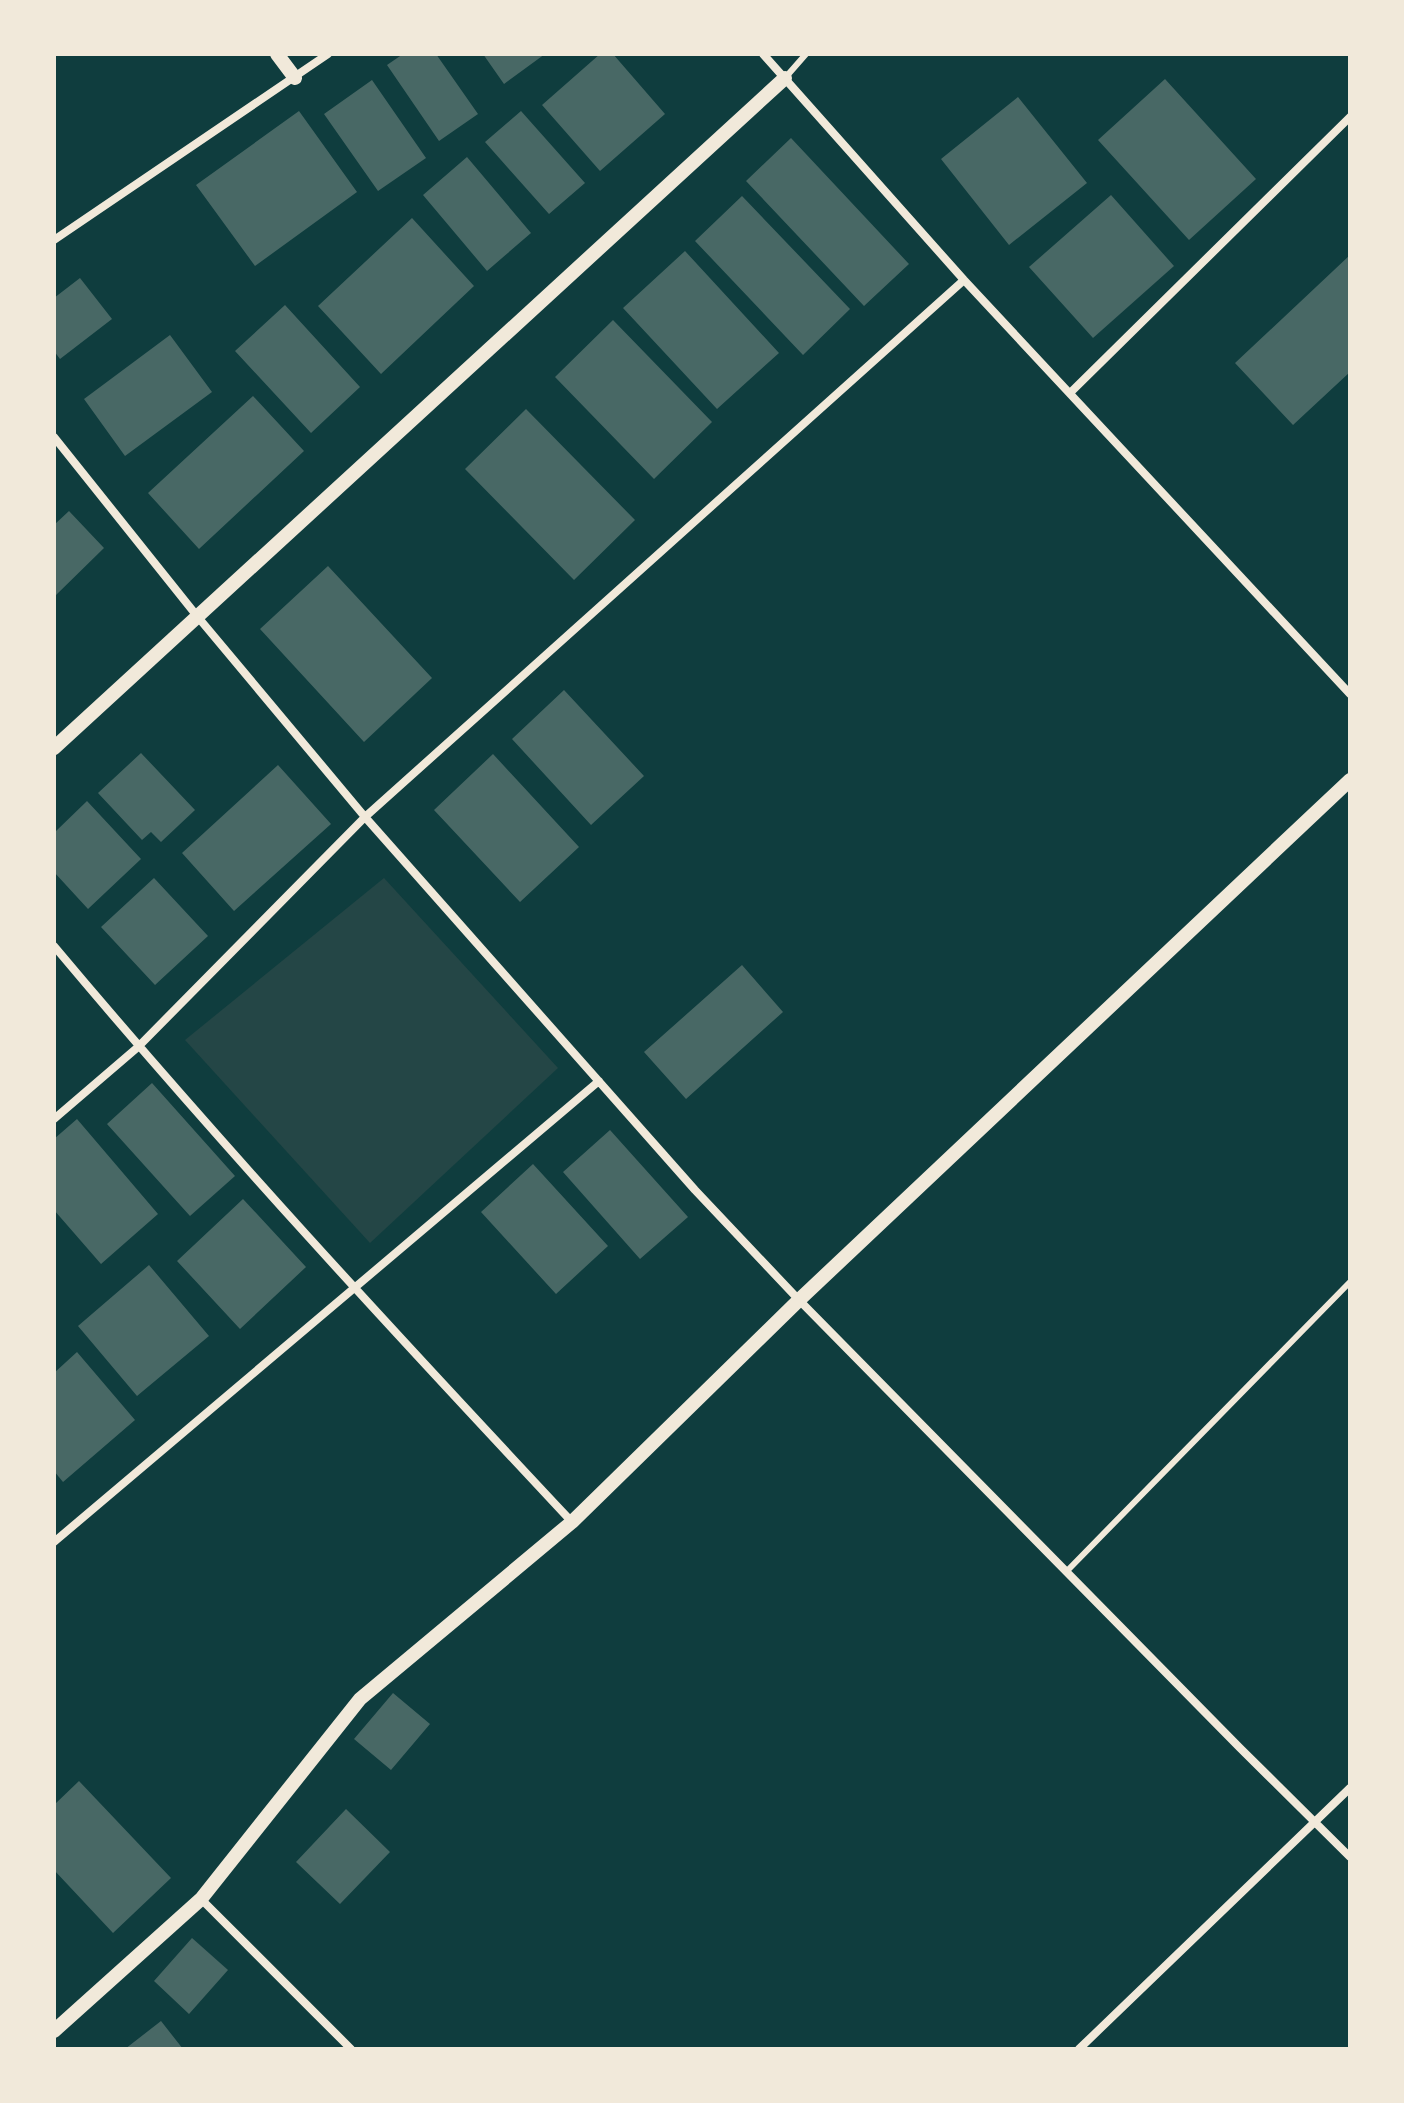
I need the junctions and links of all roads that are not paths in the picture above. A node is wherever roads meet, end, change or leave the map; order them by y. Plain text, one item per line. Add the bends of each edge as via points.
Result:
1 (277, 54) edge
2 (328, 54) edge
3 (763, 54) edge
4 (806, 54) edge
5 (295, 78) junction
6 (785, 78) junction
7 (1350, 117) edge
8 (54, 240) edge
9 (964, 280) junction
10 (1070, 393) junction
11 (54, 437) edge
12 (197, 616) junction
13 (1350, 694) edge
14 (54, 748) edge
15 (1350, 780) edge
16 (365, 817) junction
17 (54, 946) edge
18 (138, 1047) junction
19 (599, 1081) junction
20 (54, 1119) edge
21 (1350, 1282) edge
22 (354, 1289) junction
23 (799, 1300) junction
24 (572, 1522) junction
25 (54, 1542) edge
26 (1066, 1572) junction
27 (1350, 1788) edge
28 (1314, 1820) junction
29 (1350, 1857) edge
30 (201, 1899) junction
31 (54, 2031) edge
32 (351, 2049) edge
33 (1079, 2049) edge

1 - 5 street
2 - 5 street
3 - 6 street
4 - 6 lane
5 - 8 street
6 - 9 street
6 - 12 street
7 - 10 street
9 - 10 street
9 - 16 street
10 - 13 street
11 - 12 street
12 - 14 street
12 - 16 street
15 - 23 street
16 - 18 street
16 - 19 street
17 - 18 street
18 - 20 street
18 - 22 street
19 - 22 street
19 - 23 street
21 - 26 lane
22 - 24 street
22 - 25 street
23 - 24 street
23 - 26 street
24 - 30 street via 360,1699
26 - 28 street
27 - 28 street
28 - 29 street
28 - 33 street
30 - 31 street
30 - 32 street

